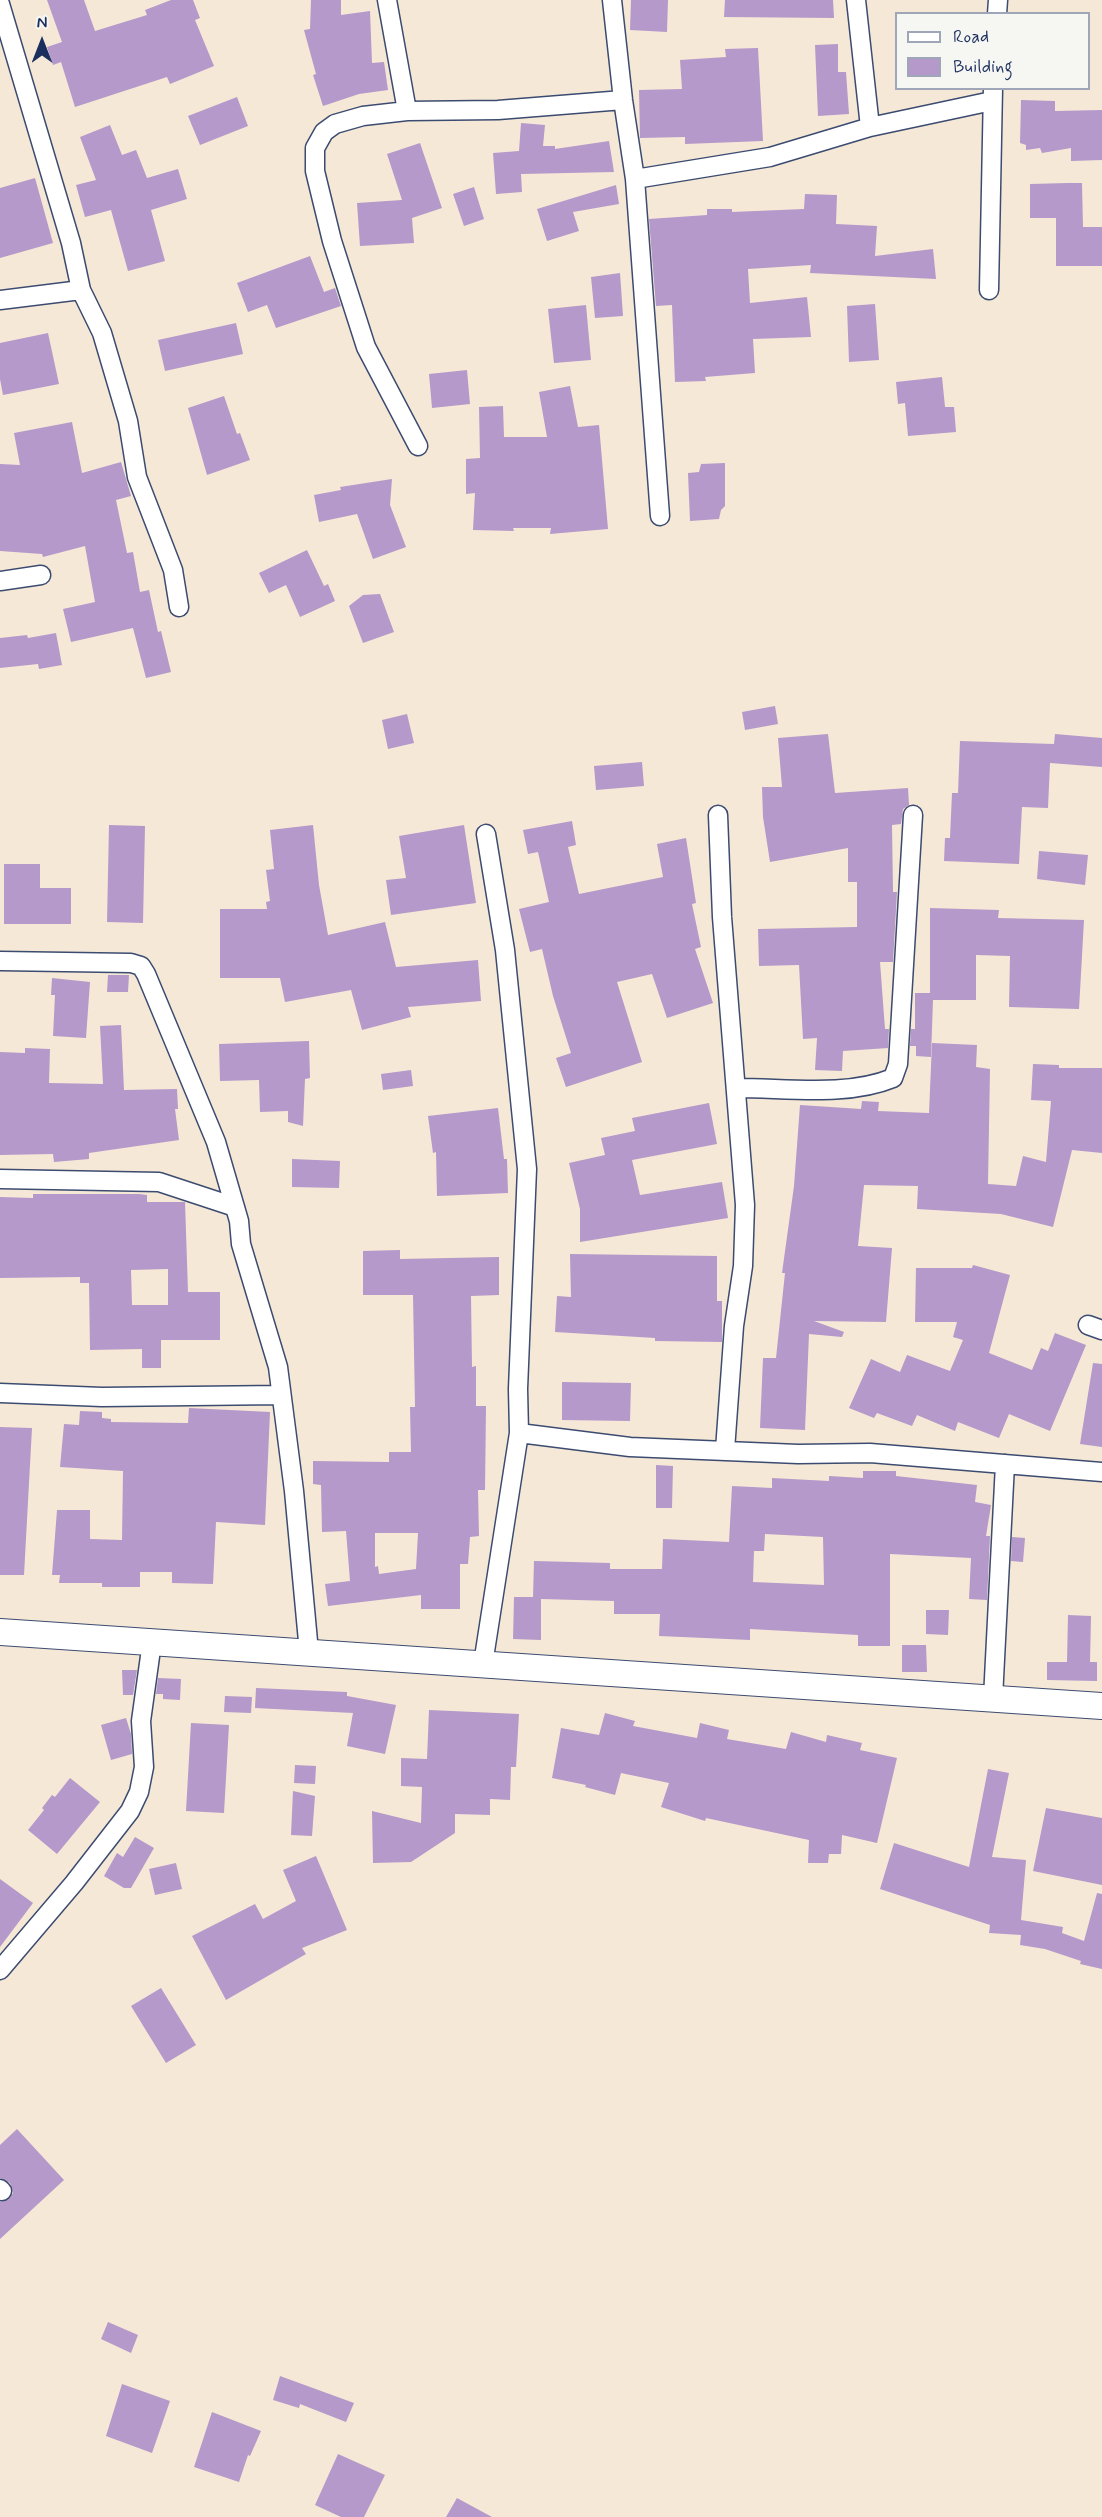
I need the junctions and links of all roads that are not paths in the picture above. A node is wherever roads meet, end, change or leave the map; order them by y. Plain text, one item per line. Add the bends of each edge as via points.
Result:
1 (387, 0) edge
2 (612, 0) edge
3 (856, 0) edge
4 (0, 4) edge
5 (992, 95) edge
6 (623, 100) junction
7 (407, 111) junction
8 (870, 127) junction
9 (635, 178) junction
10 (81, 290) junction
11 (988, 290) dead end
12 (0, 300) edge
13 (418, 446) dead end
14 (660, 516) dead end
15 (41, 575) dead end
16 (0, 581) edge
17 (179, 607) dead end
18 (718, 815) dead end
19 (914, 815) dead end
20 (486, 834) dead end
21 (0, 961) edge
22 (737, 1088) junction
23 (0, 1179) edge
24 (235, 1207) junction
25 (0, 1393) edge
26 (281, 1395) junction
27 (519, 1432) junction
28 (725, 1450) junction
29 (1005, 1464) junction
30 (1102, 1472) edge
31 (0, 1632) edge
32 (152, 1642) junction
33 (309, 1652) junction
34 (483, 1664) junction
35 (993, 1698) junction
36 (1102, 1706) edge
37 (0, 1970) edge

1 - 7 street
2 - 6 street
3 - 8 street
4 - 10 street
5 - 8 street
5 - 11 street
6 - 7 street via 498,110
6 - 9 street
7 - 13 street via 335,124 324,132 315,148 315,171 332,241 366,347
8 - 9 street via 770,157
9 - 14 street
10 - 12 street
10 - 17 street via 102,333 128,421 137,477 167,550
15 - 16 street
18 - 22 street via 722,917
19 - 22 street via 898,1064 893,1078 855,1089
20 - 27 street via 505,950 527,1169
21 - 24 street via 141,966 216,1143
22 - 28 street via 744,1245
23 - 24 street via 159,1182
24 - 26 street via 241,1244 278,1367
25 - 26 street via 102,1397
26 - 33 street
27 - 28 street via 630,1447
27 - 34 street
28 - 29 street via 870,1453
29 - 30 street
29 - 35 street
31 - 32 main road
32 - 33 main road
32 - 37 street via 141,1721 144,1767 139,1792 130,1811 74,1883
33 - 34 main road
34 - 35 main road
35 - 36 main road

